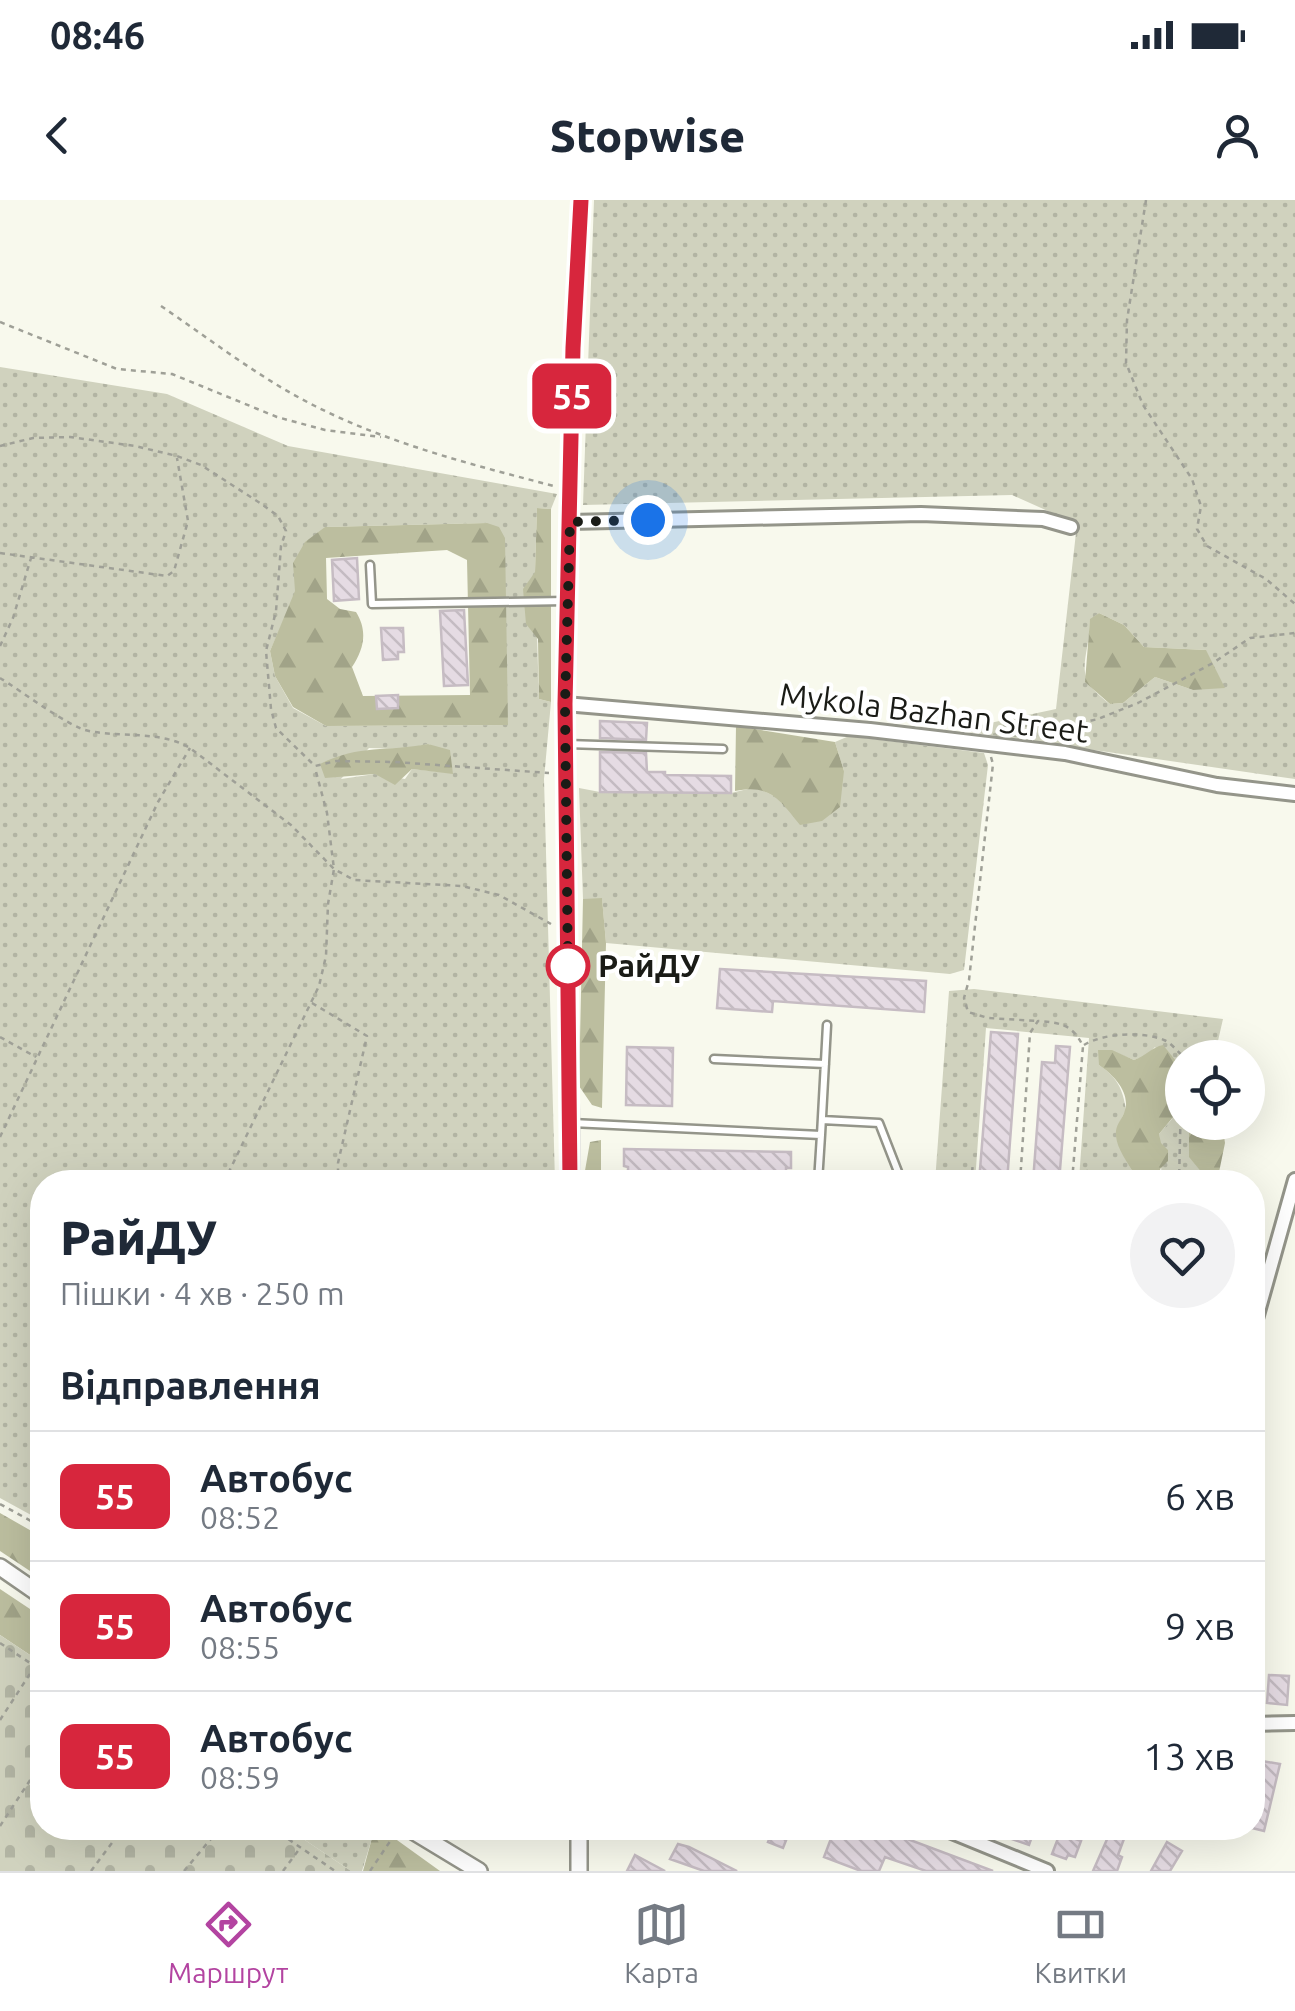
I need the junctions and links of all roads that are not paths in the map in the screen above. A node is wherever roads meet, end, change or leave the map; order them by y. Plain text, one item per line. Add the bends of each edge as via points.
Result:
1 (581, 200) edge
2 (570, 522) junction
3 (1071, 527) dead end
4 (370, 564) dead end
5 (568, 601) junction
6 (565, 704) junction
7 (566, 744) junction
8 (723, 750) dead end
9 (1295, 794) edge
10 (828, 1024) dead end
11 (714, 1059) dead end
12 (825, 1064) junction
13 (822, 1120) junction
14 (570, 1123) junction
15 (821, 1135) junction
16 (570, 1170) edge
17 (819, 1170) edge
18 (897, 1170) edge
19 (1295, 1180) edge
20 (1265, 1286) edge
21 (0, 1568) edge
22 (30, 1588) edge
23 (1295, 1723) edge
24 (1265, 1724) edge
25 (428, 1840) edge
26 (579, 1840) edge
27 (972, 1840) edge
28 (479, 1871) edge
29 (579, 1871) edge
30 (1048, 1871) edge

1 - 2 street
2 - 3 street via 921,514 1043,518
2 - 5 street
4 - 5 lane via 372,604
5 - 6 street
6 - 7 street
6 - 9 street, Mykola Bazhan Street via 1065,753
7 - 8 lane
7 - 14 street
10 - 12 lane
11 - 12 lane
12 - 13 lane
13 - 15 lane
13 - 18 lane via 879,1123
14 - 15 lane
14 - 16 street
15 - 17 lane
19 - 20 street
21 - 22 street
23 - 24 street
25 - 28 street
26 - 29 street
27 - 30 street

